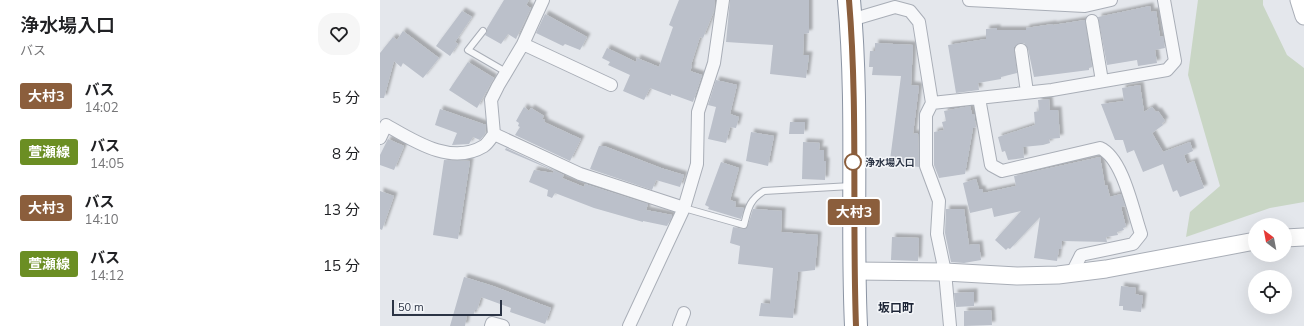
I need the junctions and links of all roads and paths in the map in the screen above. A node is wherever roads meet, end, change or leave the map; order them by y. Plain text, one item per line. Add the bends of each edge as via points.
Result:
1 (543, 0) edge
2 (723, 0) edge
3 (969, 0) edge
4 (1111, 0) edge
5 (1164, 0) edge
6 (1299, 0) edge
7 (850, 10) edge
8 (1304, 16) edge
9 (1092, 21) dead end
10 (483, 31) dead end
11 (523, 44) junction
12 (1021, 50) dead end
13 (506, 72) junction
14 (1102, 81) junction
15 (611, 85) dead end
16 (1027, 92) junction
17 (980, 98) junction
18 (932, 103) junction
19 (494, 134) junction
20 (380, 138) edge
21 (854, 185) junction
22 (684, 208) junction
23 (1304, 237) edge
24 (1292, 238) edge
25 (1248, 242) edge
26 (854, 272) junction
27 (945, 272) junction
28 (1072, 273) junction
29 (684, 313) dead end
30 (633, 325) edge
31 (491, 326) edge
32 (503, 326) edge
33 (679, 326) edge
34 (856, 326) edge
35 (950, 326) edge

1 - 11 street
2 - 22 street via 714,63 698,112 697,164
3 - 4 street via 1085,6
5 - 14 street via 1175,62 1167,70
6 - 8 street
7 - 18 street via 895,7 910,11 919,22
7 - 21 highway
9 - 14 street
10 - 13 lane via 468,50
11 - 13 street
11 - 15 street
12 - 16 street
13 - 19 street via 491,100
14 - 16 street
16 - 17 street
17 - 18 street
17 - 28 street via 991,164 1002,171 1100,148 1107,151 1119,168 1141,234 1133,244 1081,255
18 - 27 street via 926,115 926,166 939,200 937,234
19 - 20 street via 484,146 464,152 447,152 424,146 386,125
19 - 22 street via 580,174
21 - 22 lane via 764,191 755,196 750,203 744,225
21 - 26 highway
22 - 30 street
23 - 24 street
25 - 28 street
26 - 27 street
26 - 34 highway
27 - 28 street via 1017,276
27 - 35 street
29 - 33 street
31 - 32 street via 492,323

